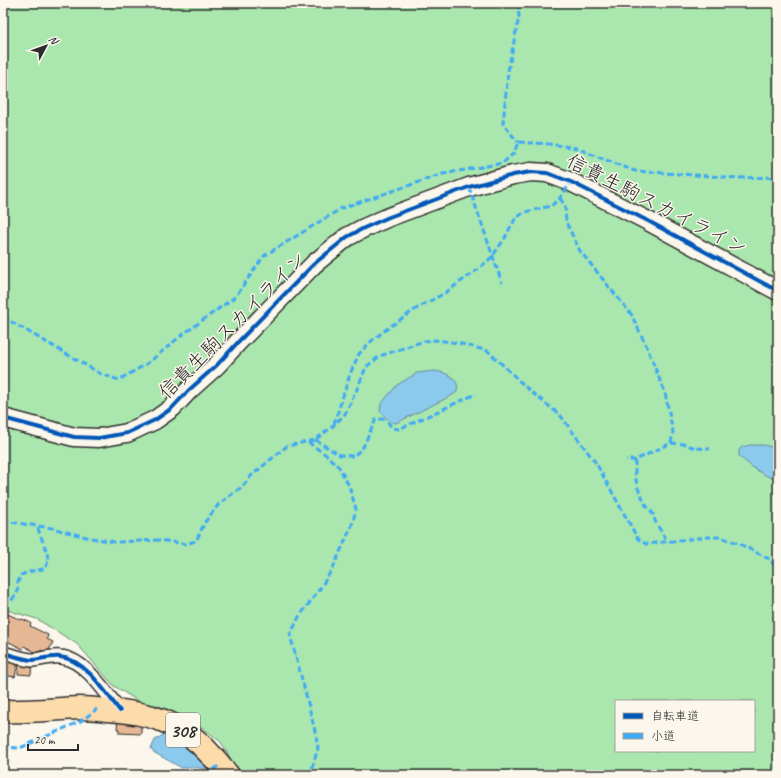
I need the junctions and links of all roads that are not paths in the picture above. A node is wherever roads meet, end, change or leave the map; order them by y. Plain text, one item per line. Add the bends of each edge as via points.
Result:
1 (778, 291) edge
2 (3, 418) edge
3 (3, 653) edge
4 (3, 711) edge
5 (120, 711) junction
6 (228, 775) edge

1 - 2 street, 信貴生駒スカイライン via 571,182 547,172 531,172 468,187 389,217 347,237 314,264 217,365 172,408 155,420 127,433 99,438 74,437
3 - 5 street via 31,660 60,657 74,660 84,667
4 - 5 highway, 308 via 81,708
5 - 6 highway, 308 via 164,720 183,730 210,753

